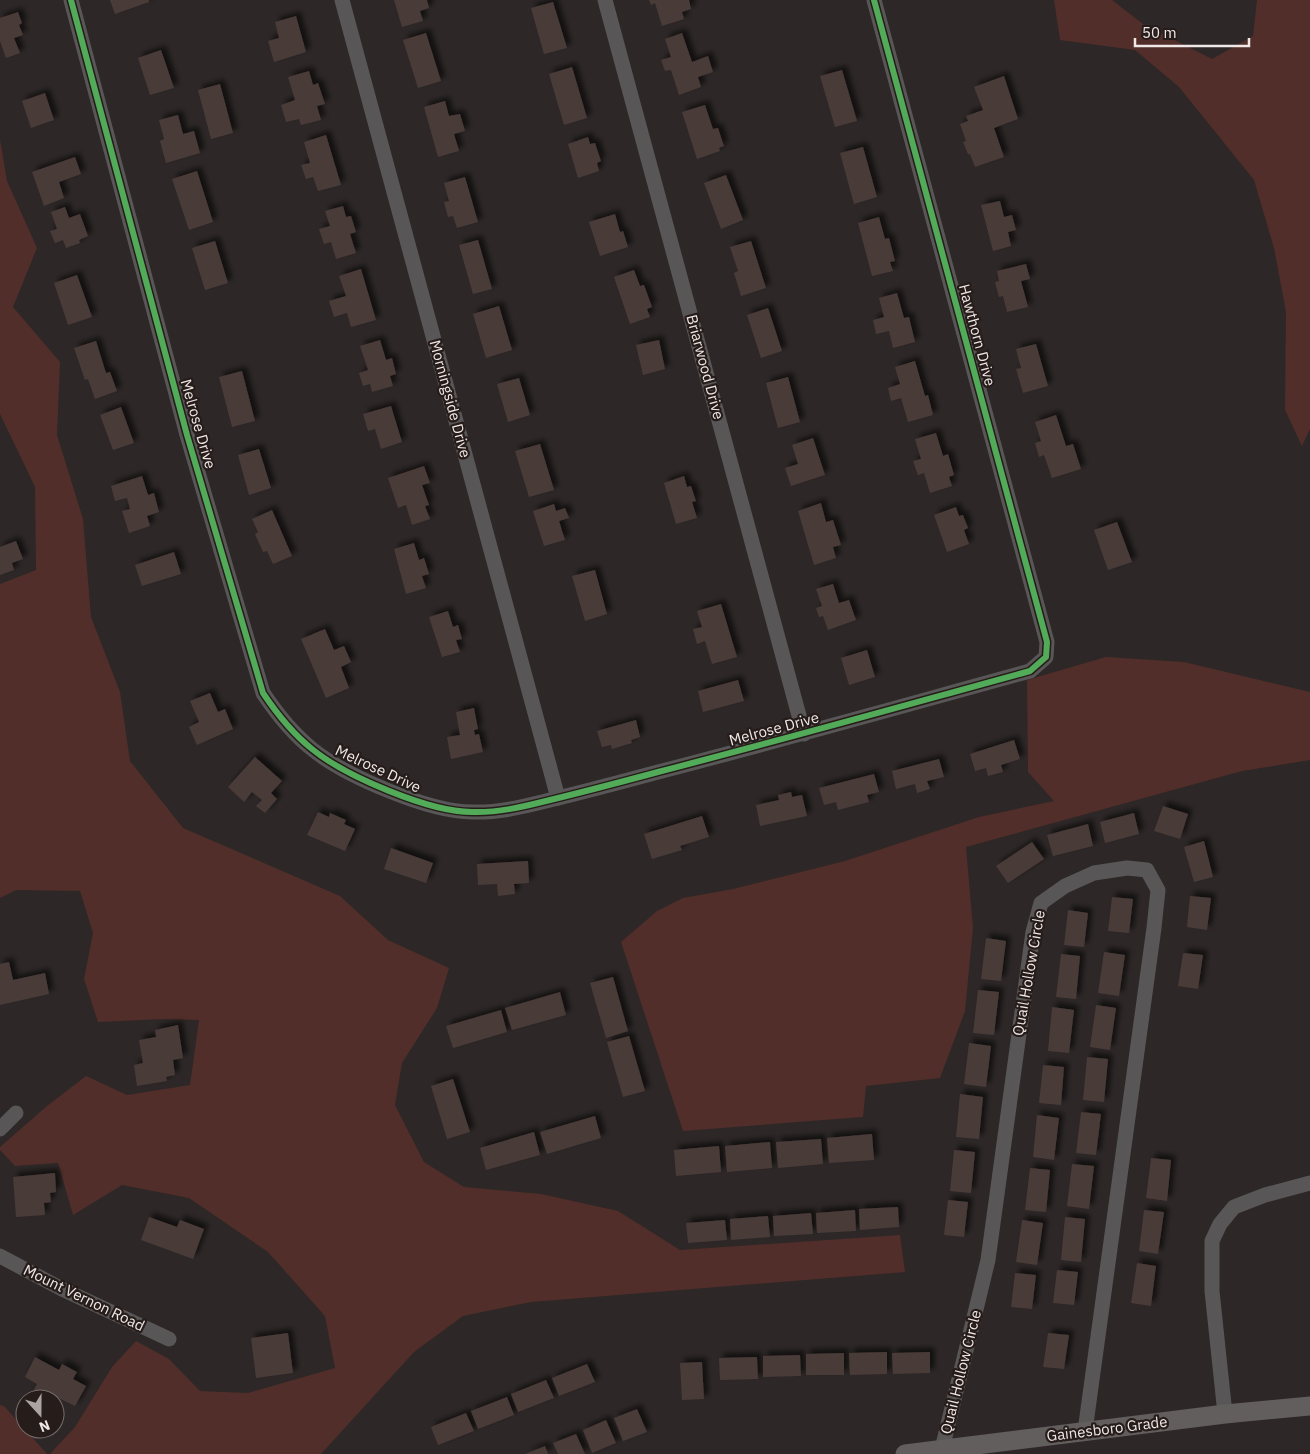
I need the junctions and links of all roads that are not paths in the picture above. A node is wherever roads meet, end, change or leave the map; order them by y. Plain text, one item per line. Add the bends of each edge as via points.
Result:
1 (72, 0) edge
2 (342, 0) edge
3 (605, 0) edge
4 (874, 0) edge
5 (1030, 670) joint
6 (804, 734) junction
7 (558, 798) junction
8 (16, 1113) dead end
9 (0, 1130) edge
10 (1310, 1183) edge
11 (0, 1256) edge
12 (169, 1339) dead end
13 (1310, 1406) edge
14 (1225, 1414) junction
15 (1086, 1431) junction
16 (942, 1449) junction
17 (904, 1454) edge

1 - 7 street, Melrose Drive via 187,435 263,693 284,724 312,750 344,770 413,800 471,812 514,808
2 - 7 street, Morningside Drive
3 - 6 street, Briarwood Drive
4 - 5 street, Hawthorn Drive via 1047,642 1046,657
5 - 6 street, Melrose Drive
6 - 7 street, Melrose Drive
8 - 9 street
10 - 14 street via 1234,1207 1220,1224 1212,1241 1212,1291
11 - 12 street, Mount Vernon Road
13 - 14 main road, Gainesboro Grade
14 - 15 main road, Gainesboro Grade
15 - 16 main road, Gainesboro Grade
15 - 16 street, Quail Hollow Circle via 1158,890 1147,870 1127,868 1072,882 1041,903 1033,932 988,1260
16 - 17 main road, Gainesboro Grade

